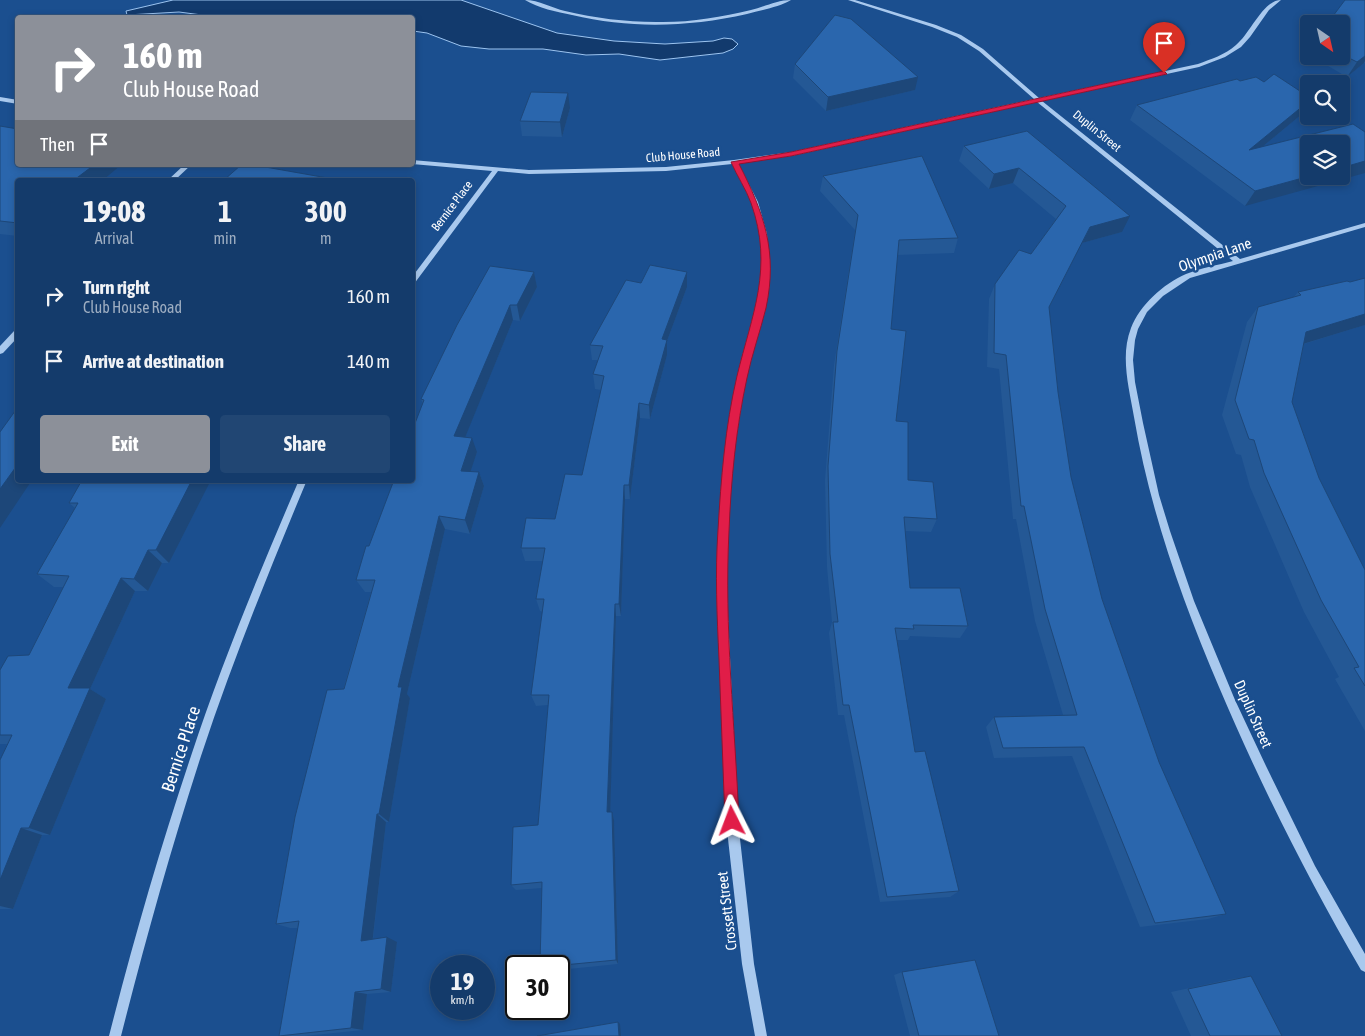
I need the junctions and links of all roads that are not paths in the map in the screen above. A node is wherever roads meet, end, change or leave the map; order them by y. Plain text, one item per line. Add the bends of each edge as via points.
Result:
1 (527, 0) edge
2 (789, 0) edge
3 (850, 0) edge
4 (1279, 0) edge
5 (0, 100) edge
6 (1038, 100) junction
7 (15, 102) edge
8 (415, 162) edge
9 (734, 162) junction
10 (186, 167) edge
11 (495, 171) junction
12 (173, 178) edge
13 (1365, 224) edge
14 (1238, 260) junction
15 (415, 278) edge
16 (15, 335) edge
17 (0, 351) edge
18 (1146, 460) joint
19 (302, 483) edge
20 (1365, 966) edge
21 (115, 1036) edge
22 (761, 1036) edge

1 - 2 street via 590,19 659,23 708,21 747,14
3 - 6 street, Duplin Street via 958,36 981,50
4 - 6 street, Club House Road via 1260,16 1235,50 1217,59
5 - 7 street
6 - 9 street, Club House Road via 791,154
6 - 14 street, Duplin Street
8 - 11 street, Club House Road
9 - 11 street, Club House Road via 595,172
9 - 22 street, Crossett Street via 755,202 764,234 766,269 761,307 742,377 729,457 722,596 732,821 748,964
10 - 12 street
11 - 15 street, Bernice Place
13 - 14 street, Olympia Lane
14 - 18 street, Olympia Lane via 1188,276 1164,290 1142,312 1131,340 1131,373
16 - 17 street
18 - 20 street, Duplin Street via 1166,537 1198,628 1258,764
19 - 21 street, Bernice Place via 261,575 204,728 130,975

